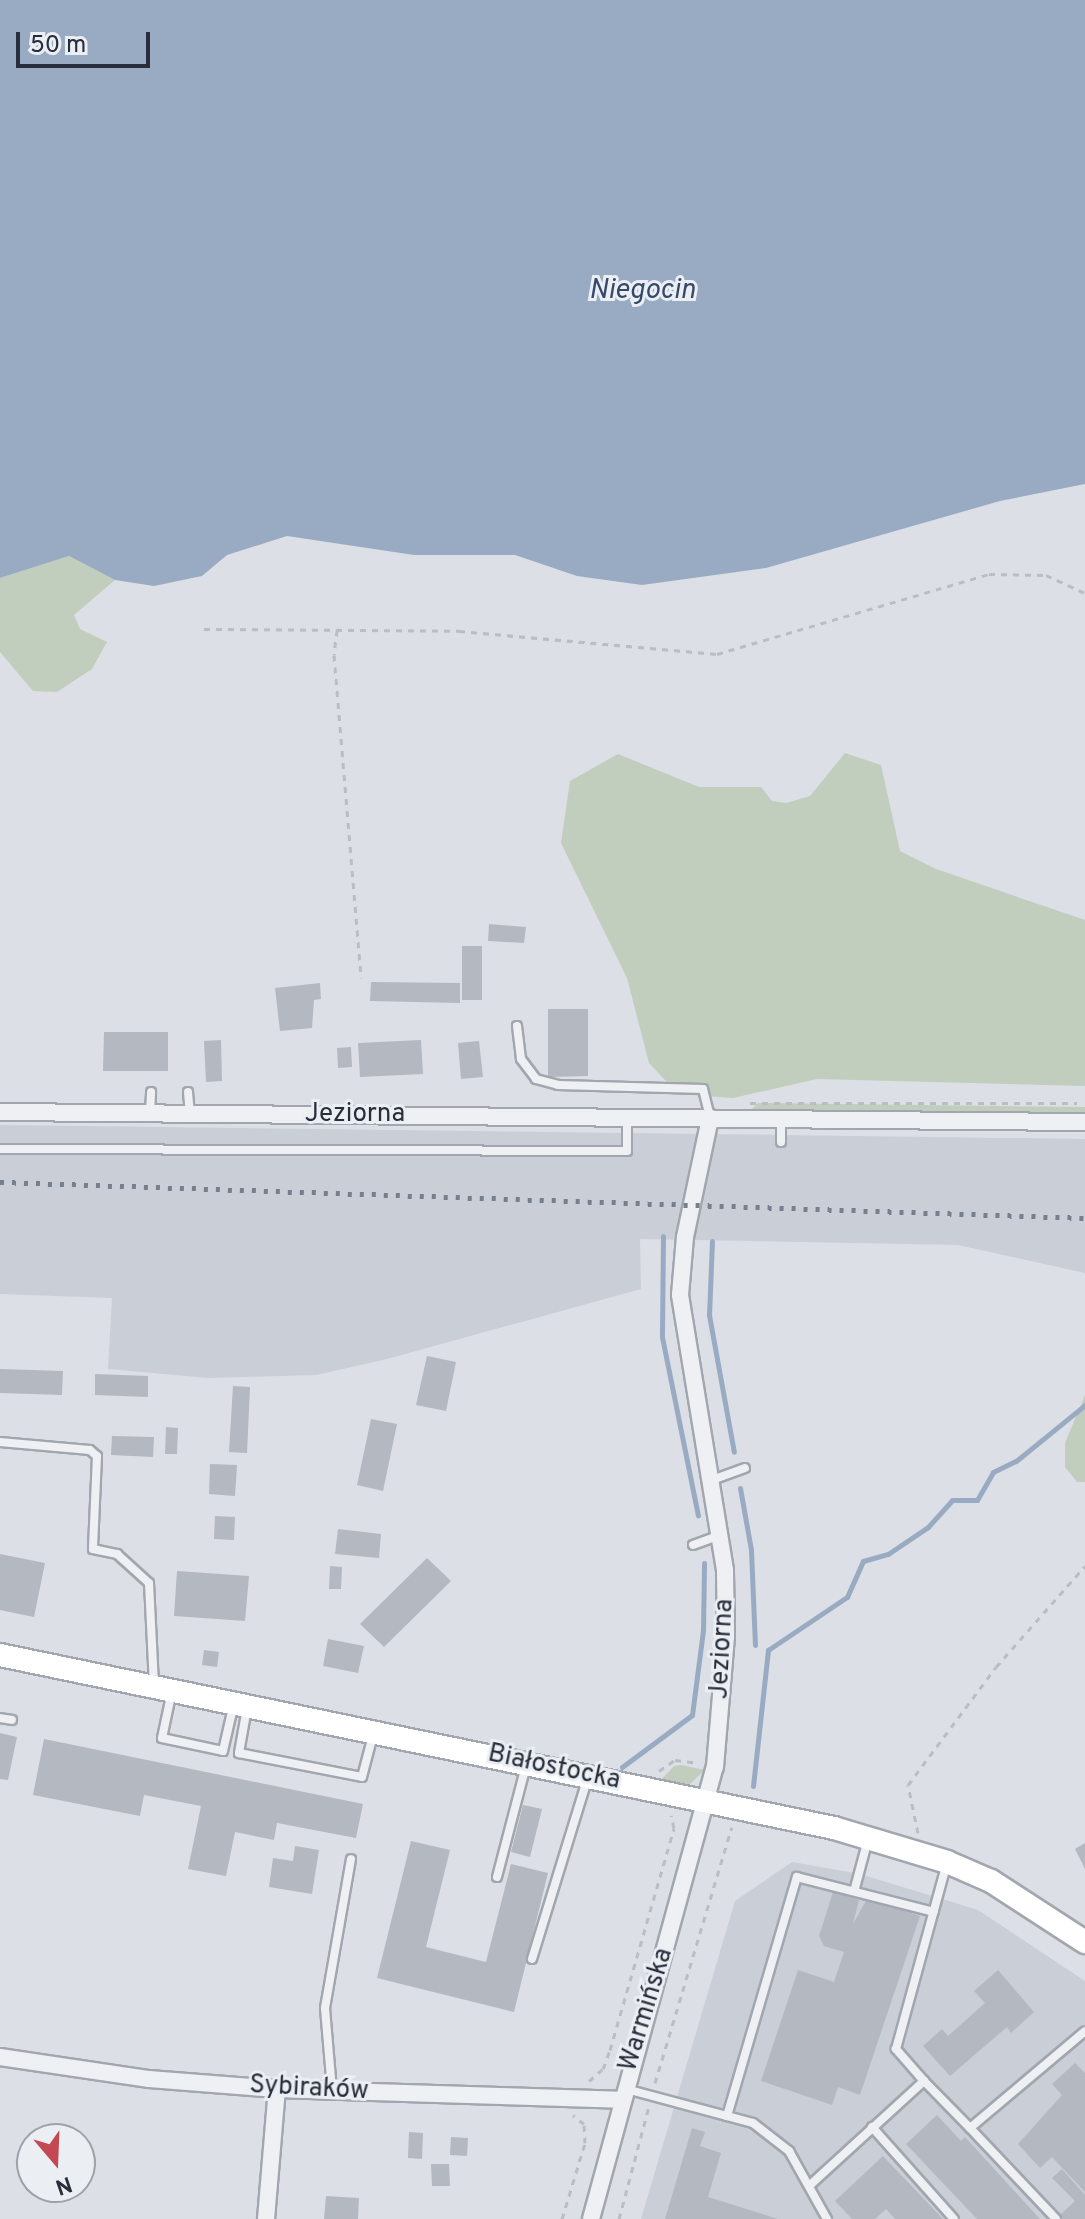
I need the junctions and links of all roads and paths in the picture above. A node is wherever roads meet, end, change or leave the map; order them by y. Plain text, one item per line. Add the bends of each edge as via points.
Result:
1 (1085, 593) edge
2 (204, 629) dead end
3 (337, 630) junction
4 (361, 978) dead end
5 (517, 1026) dead end
6 (151, 1092) dead end
7 (188, 1092) dead end
8 (0, 1112) edge
9 (150, 1113) junction
10 (190, 1114) junction
11 (627, 1117) junction
12 (710, 1118) junction
13 (781, 1118) junction
14 (1085, 1122) edge
15 (781, 1142) dead end
16 (0, 1149) edge
17 (0, 1442) edge
18 (745, 1468) dead end
19 (712, 1480) junction
20 (722, 1535) junction
21 (693, 1545) dead end
22 (1085, 1566) edge
23 (0, 1655) edge
24 (163, 1688) junction
25 (241, 1704) junction
26 (0, 1718) edge
27 (12, 1720) dead end
28 (374, 1731) junction
29 (527, 1762) junction
30 (707, 1765) dead end
31 (588, 1774) junction
32 (655, 1778) dead end
33 (708, 1801) junction
34 (741, 1823) dead end
35 (868, 1838) junction
36 (668, 1848) dead end
37 (919, 1852) junction
38 (351, 1859) dead end
39 (947, 1862) junction
40 (497, 1877) dead end
41 (855, 1888) junction
42 (934, 1912) junction
43 (1085, 1942) edge
44 (532, 1959) dead end
45 (1085, 2031) edge
46 (610, 2050) dead end
47 (0, 2057) edge
48 (924, 2081) junction
49 (277, 2089) junction
50 (332, 2091) junction
51 (622, 2094) junction
52 (652, 2096) junction
53 (727, 2116) junction
54 (872, 2127) junction
55 (970, 2128) junction
56 (581, 2157) dead end
57 (809, 2186) junction
58 (266, 2219) edge
59 (562, 2219) edge
60 (591, 2219) edge
61 (619, 2219) edge
62 (827, 2219) edge
63 (954, 2219) edge
64 (1056, 2219) edge

1 - 3 path via 1046,575 989,574 717,654 459,631 353,626
2 - 3 path
3 - 4 path via 334,655
5 - 12 lane via 521,1059 536,1079 558,1085 703,1089
6 - 9 lane
7 - 10 lane
8 - 9 street, Jeziorna
9 - 10 street, Jeziorna
10 - 11 street, Jeziorna
11 - 12 street, Jeziorna
11 - 16 lane via 627,1151
12 - 13 street, Jeziorna
12 - 19 street, Jeziorna via 685,1237 680,1295
13 - 14 street, Jeziorna
13 - 15 lane
17 - 24 lane via 90,1450 97,1456 93,1549 117,1554 149,1583
18 - 19 lane
19 - 20 street, Jeziorna
20 - 21 lane
20 - 33 street, Jeziorna via 726,1636
22 - 37 path via 996,1667 908,1785
23 - 24 street, Białostocka
24 - 25 street, Białostocka
24 - 25 lane via 162,1738 223,1751
25 - 28 street, Białostocka
25 - 28 lane via 239,1753 362,1777
26 - 27 lane
28 - 29 street, Białostocka
29 - 31 street, Białostocka
29 - 40 lane
30 - 32 path via 671,1761
31 - 33 street, Białostocka
31 - 44 lane
33 - 35 street, Białostocka
33 - 51 street, Warmińska
34 - 52 path via 729,1829
35 - 37 street, Białostocka
35 - 41 lane
36 - 46 path
37 - 39 street, Białostocka
38 - 50 lane via 325,2008
39 - 42 lane
39 - 43 street, Białostocka via 1022,1898
41 - 42 lane
41 - 53 lane via 797,1877
42 - 48 lane via 896,2049
45 - 55 lane
47 - 49 street, Sybiraków via 149,2079
48 - 54 lane
48 - 55 lane
49 - 50 street, Sybiraków
49 - 58 street
50 - 51 street, Sybiraków
51 - 52 lane
51 - 60 street, Warmińska
52 - 53 lane
52 - 61 path
53 - 57 lane via 753,2123 789,2151
54 - 57 lane
54 - 63 lane
55 - 64 lane
56 - 59 path
57 - 62 lane

